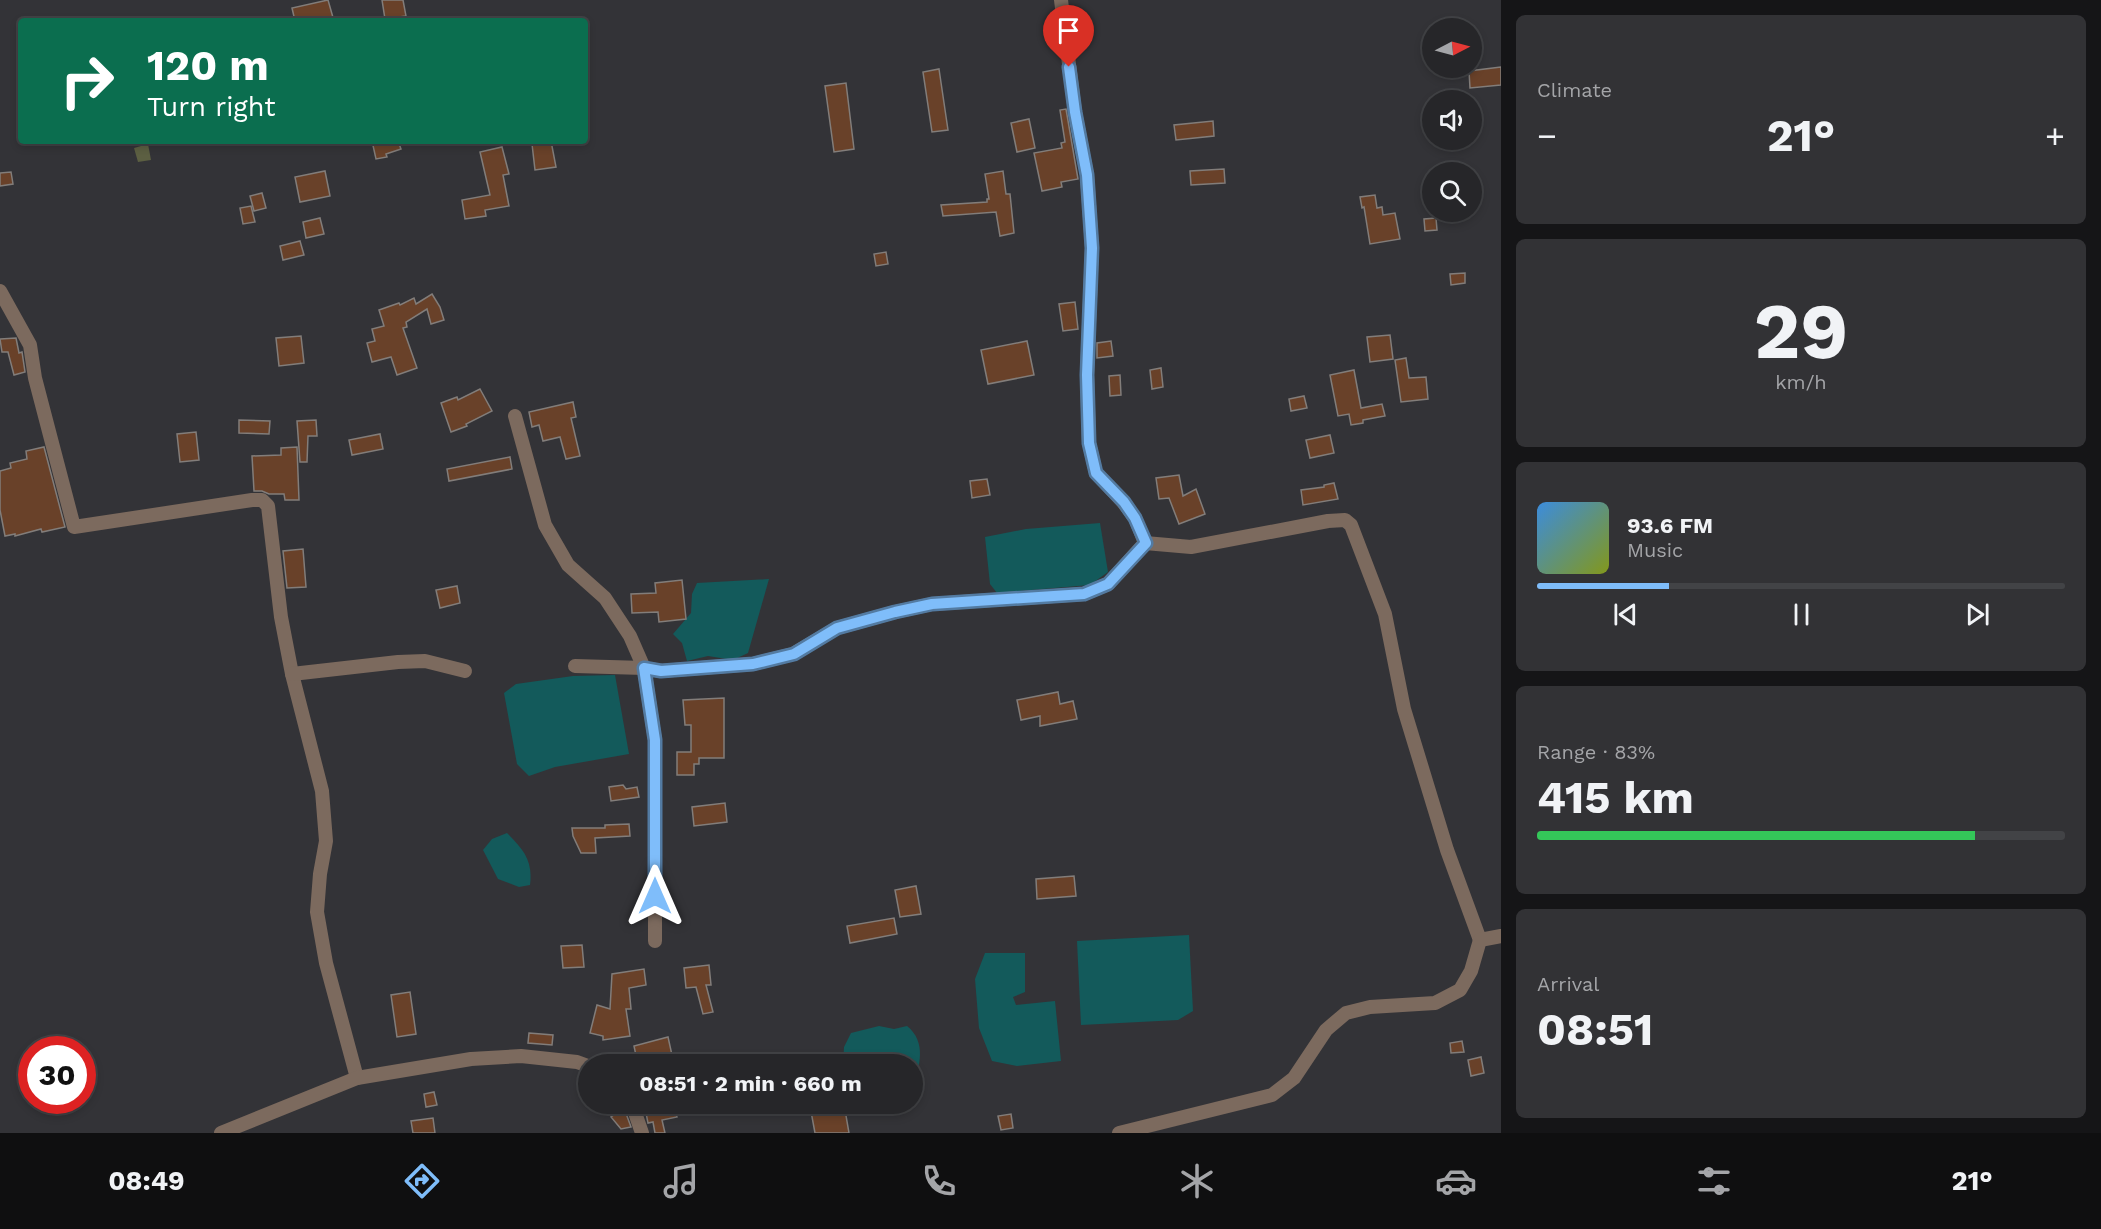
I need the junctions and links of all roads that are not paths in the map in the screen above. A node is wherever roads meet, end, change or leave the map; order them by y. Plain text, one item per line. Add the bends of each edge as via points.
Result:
1 (1060, 0) edge
2 (0, 291) edge
3 (515, 416) dead end
4 (1146, 543) junction
5 (575, 666) dead end
6 (644, 668) junction
7 (465, 671) dead end
8 (292, 674) junction
9 (1501, 936) edge
10 (1480, 940) junction
11 (655, 941) dead end
12 (578, 1062) edge
13 (357, 1078) junction
14 (635, 1114) edge
15 (221, 1133) edge
16 (642, 1133) edge
17 (1119, 1133) edge

1 - 4 street via 1087,175 1092,248 1087,375 1089,443 1096,473 1124,502
2 - 8 street via 30,345 74,527 262,500 268,506
3 - 6 street via 545,525 568,565 606,598
4 - 6 street via 1108,584 1084,594 932,604 837,628 794,654 753,664 661,671
4 - 10 street via 1191,547 1328,521 1344,520 1351,525 1385,614 1404,709
5 - 6 street
6 - 11 street via 655,740
7 - 8 street via 425,661
8 - 13 street via 322,791 326,841 317,912 326,963
9 - 10 street
10 - 17 street via 1471,971 1460,990 1435,1002 1370,1006 1346,1013 1326,1030 1294,1078 1272,1095
12 - 13 street via 521,1056 471,1059
13 - 15 street
14 - 16 street

